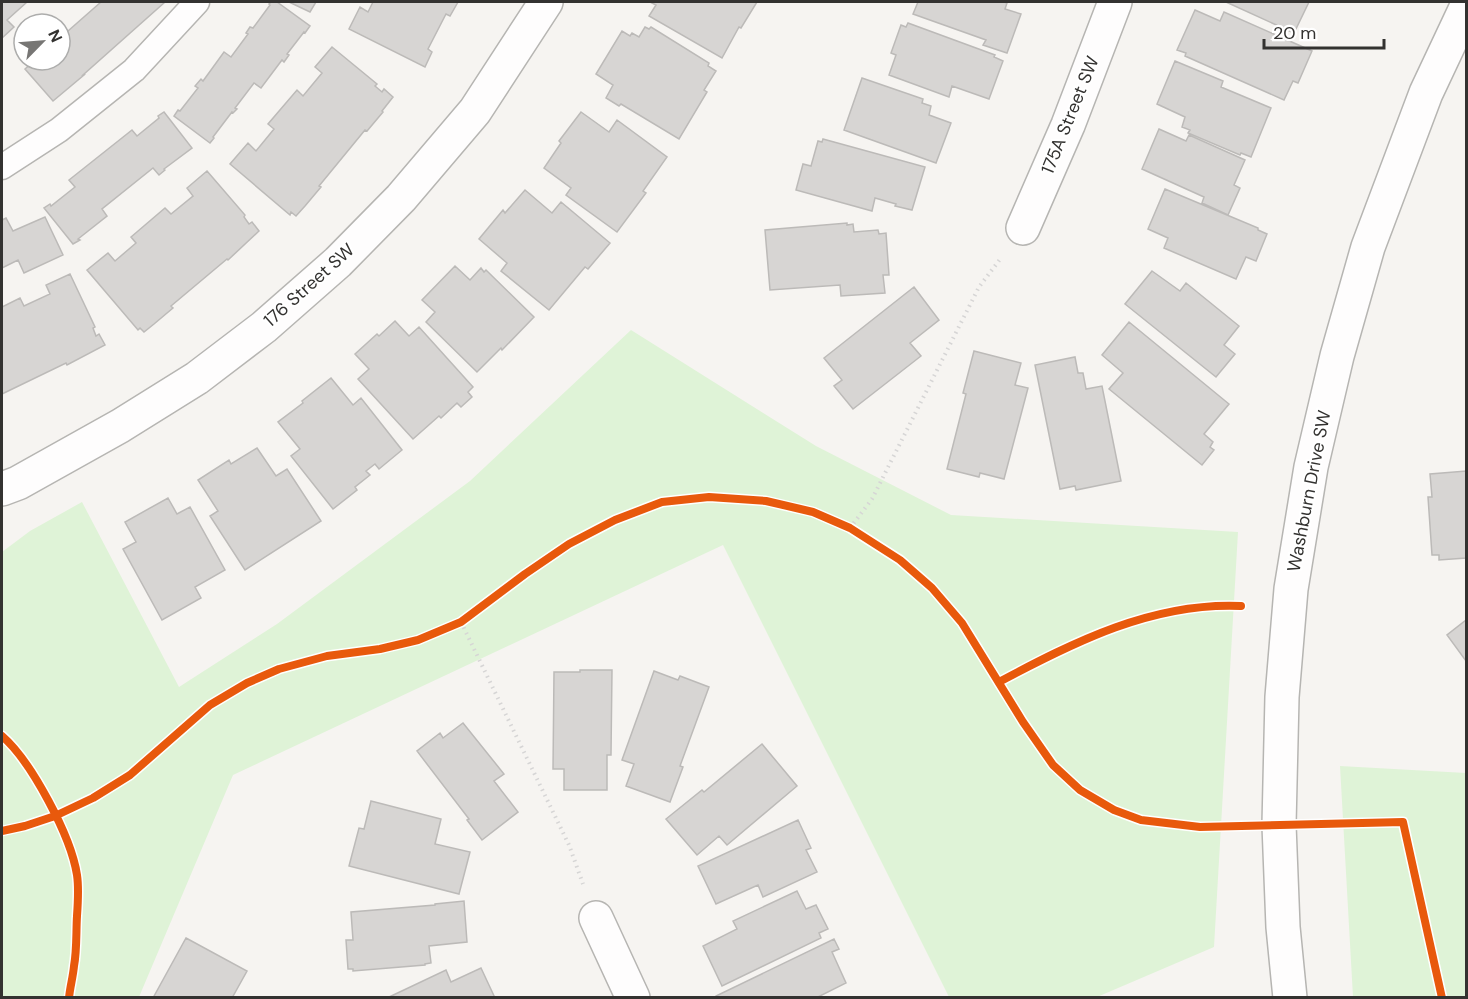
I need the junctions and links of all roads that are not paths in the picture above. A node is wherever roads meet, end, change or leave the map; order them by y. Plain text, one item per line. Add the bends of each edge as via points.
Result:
1 (197, 2) edge
2 (546, 2) edge
3 (1115, 2) edge
4 (1467, 8) edge
5 (2, 167) edge
6 (1023, 228) road end
7 (2, 489) edge
8 (596, 918) road end
9 (633, 998) edge
10 (1290, 998) edge

1 - 5 lane via 134,70 59,130
2 - 7 street, 176 Street SW via 475,111 401,198 338,262 264,327 197,378 120,426
3 - 6 street, 175A Street SW
4 - 10 street, Washburn Drive SW via 1426,93 1368,248 1311,467 1291,589 1282,697 1279,825
8 - 9 street

